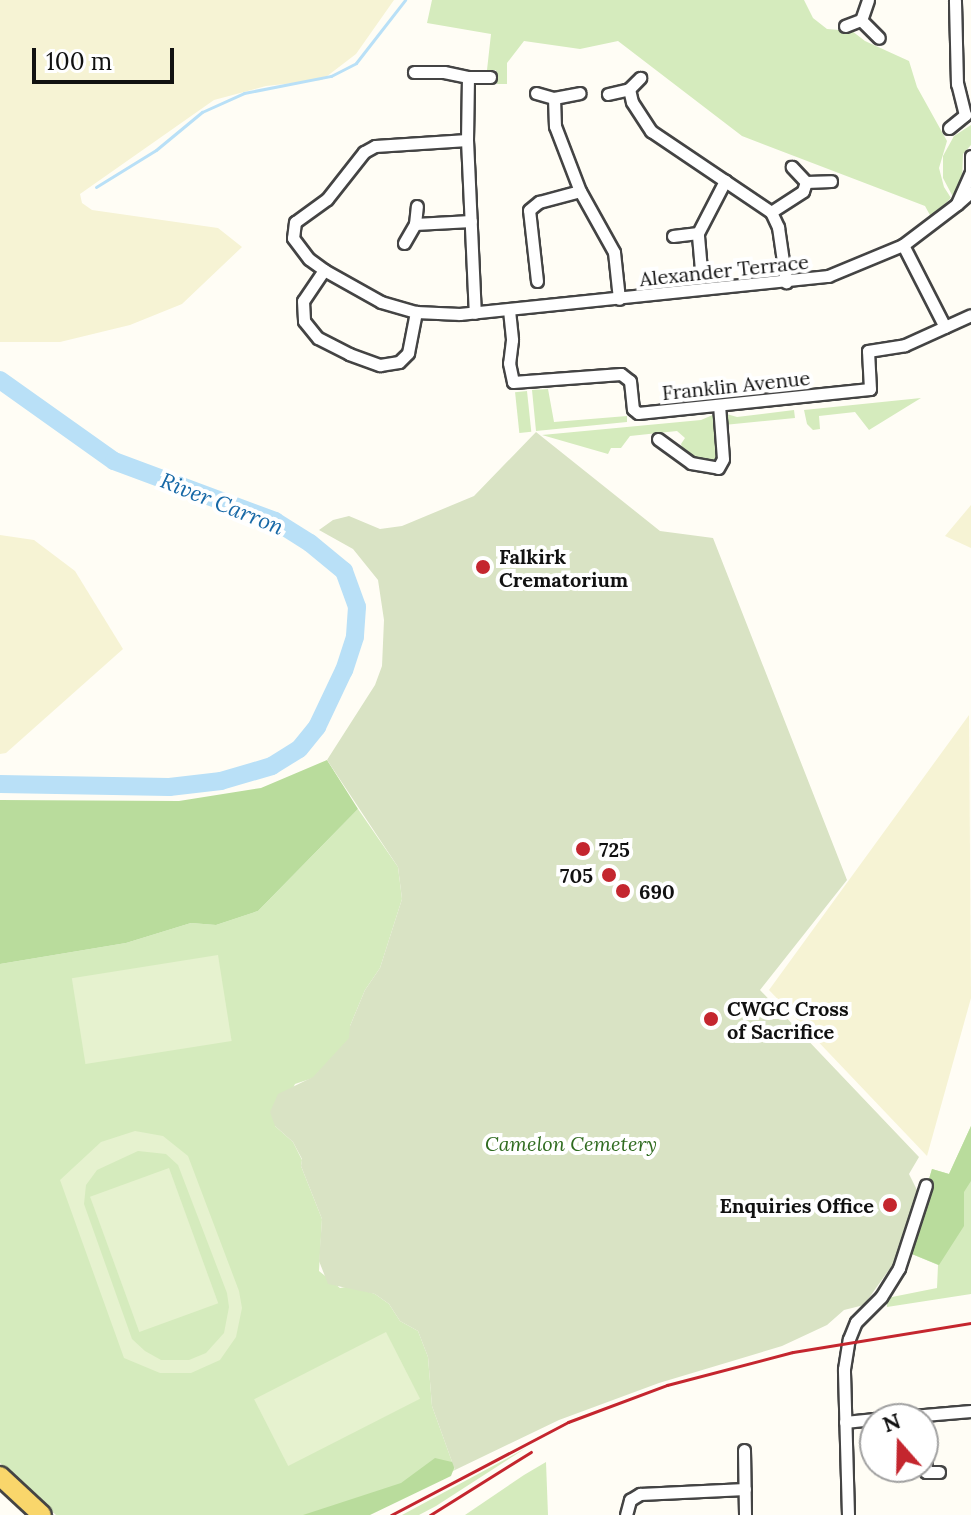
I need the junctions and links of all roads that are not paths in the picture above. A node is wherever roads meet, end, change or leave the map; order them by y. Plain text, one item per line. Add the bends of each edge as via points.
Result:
1 (868, 0) edge
2 (955, 0) edge
3 (861, 20) junction
4 (845, 26) dead end
5 (879, 38) dead end
6 (414, 72) dead end
7 (468, 77) junction
8 (490, 77) dead end
9 (640, 78) dead end
10 (629, 89) junction
11 (536, 93) dead end
12 (580, 93) dead end
13 (608, 94) dead end
14 (554, 98) junction
15 (968, 114) edge
16 (949, 128) dead end
17 (467, 140) junction
18 (971, 156) edge
19 (792, 167) dead end
20 (971, 173) edge
21 (725, 181) junction
22 (831, 181) dead end
23 (806, 182) junction
24 (580, 191) junction
25 (971, 192) edge
26 (957, 204) junction
27 (417, 206) dead end
28 (771, 212) junction
29 (471, 221) junction
30 (415, 224) junction
31 (698, 233) junction
32 (673, 236) dead end
33 (404, 243) dead end
34 (903, 245) junction
35 (324, 270) junction
36 (701, 270) dead end
37 (537, 281) dead end
38 (786, 282) junction
39 (619, 299) junction
40 (509, 310) junction
41 (416, 312) junction
42 (475, 313) junction
43 (971, 315) edge
44 (945, 327) junction
45 (719, 405) junction
46 (658, 439) dead end
47 (926, 1185) dead end
48 (971, 1411) edge
49 (939, 1418) edge
50 (859, 1421) edge
51 (845, 1422) junction
52 (744, 1450) dead end
53 (0, 1476) edge
54 (745, 1489) junction
55 (35, 1513) edge
56 (626, 1515) edge
57 (745, 1515) edge
58 (848, 1515) edge

1 - 3 street
2 - 15 street via 957,84
3 - 4 street
3 - 5 street
6 - 7 street
7 - 8 street
7 - 17 street
9 - 10 street
10 - 13 street
10 - 21 street via 651,131
11 - 14 street
12 - 14 street
14 - 24 street via 555,126
15 - 16 street
17 - 29 street
17 - 35 street, Alexander Terrace via 375,146 364,152 327,199 292,227 298,246
18 - 20 street
19 - 23 street
20 - 26 street
21 - 28 street
21 - 31 street
22 - 23 street
23 - 28 street via 803,191
24 - 37 street via 539,202 529,210
24 - 39 street via 614,252
25 - 26 street, Alexander Terrace
26 - 34 street, Alexander Terrace
27 - 30 street
28 - 38 street
29 - 30 street
29 - 42 street
30 - 33 street
31 - 32 street
31 - 36 street
34 - 38 street, Alexander Terrace via 850,269
34 - 44 street
35 - 41 street, Alexander Terrace via 381,302
35 - 41 street via 305,296 302,314 311,331 349,354 380,365 399,362 408,353
38 - 39 street, Alexander Terrace
39 - 40 street, Alexander Terrace
40 - 42 street, Alexander Terrace
40 - 45 street, Franklin Avenue via 513,382 621,374 630,381 638,413
41 - 42 street, Alexander Terrace
43 - 44 street, Franklin Avenue
44 - 45 street, Franklin Avenue via 905,345 868,351 870,389
45 - 46 street via 722,465 704,468 672,442
47 - 51 street via 899,1268 852,1330 844,1369
48 - 49 street
50 - 51 street
51 - 58 street
52 - 54 street
53 - 55 main road
54 - 56 street via 640,1494 630,1500
54 - 57 street

